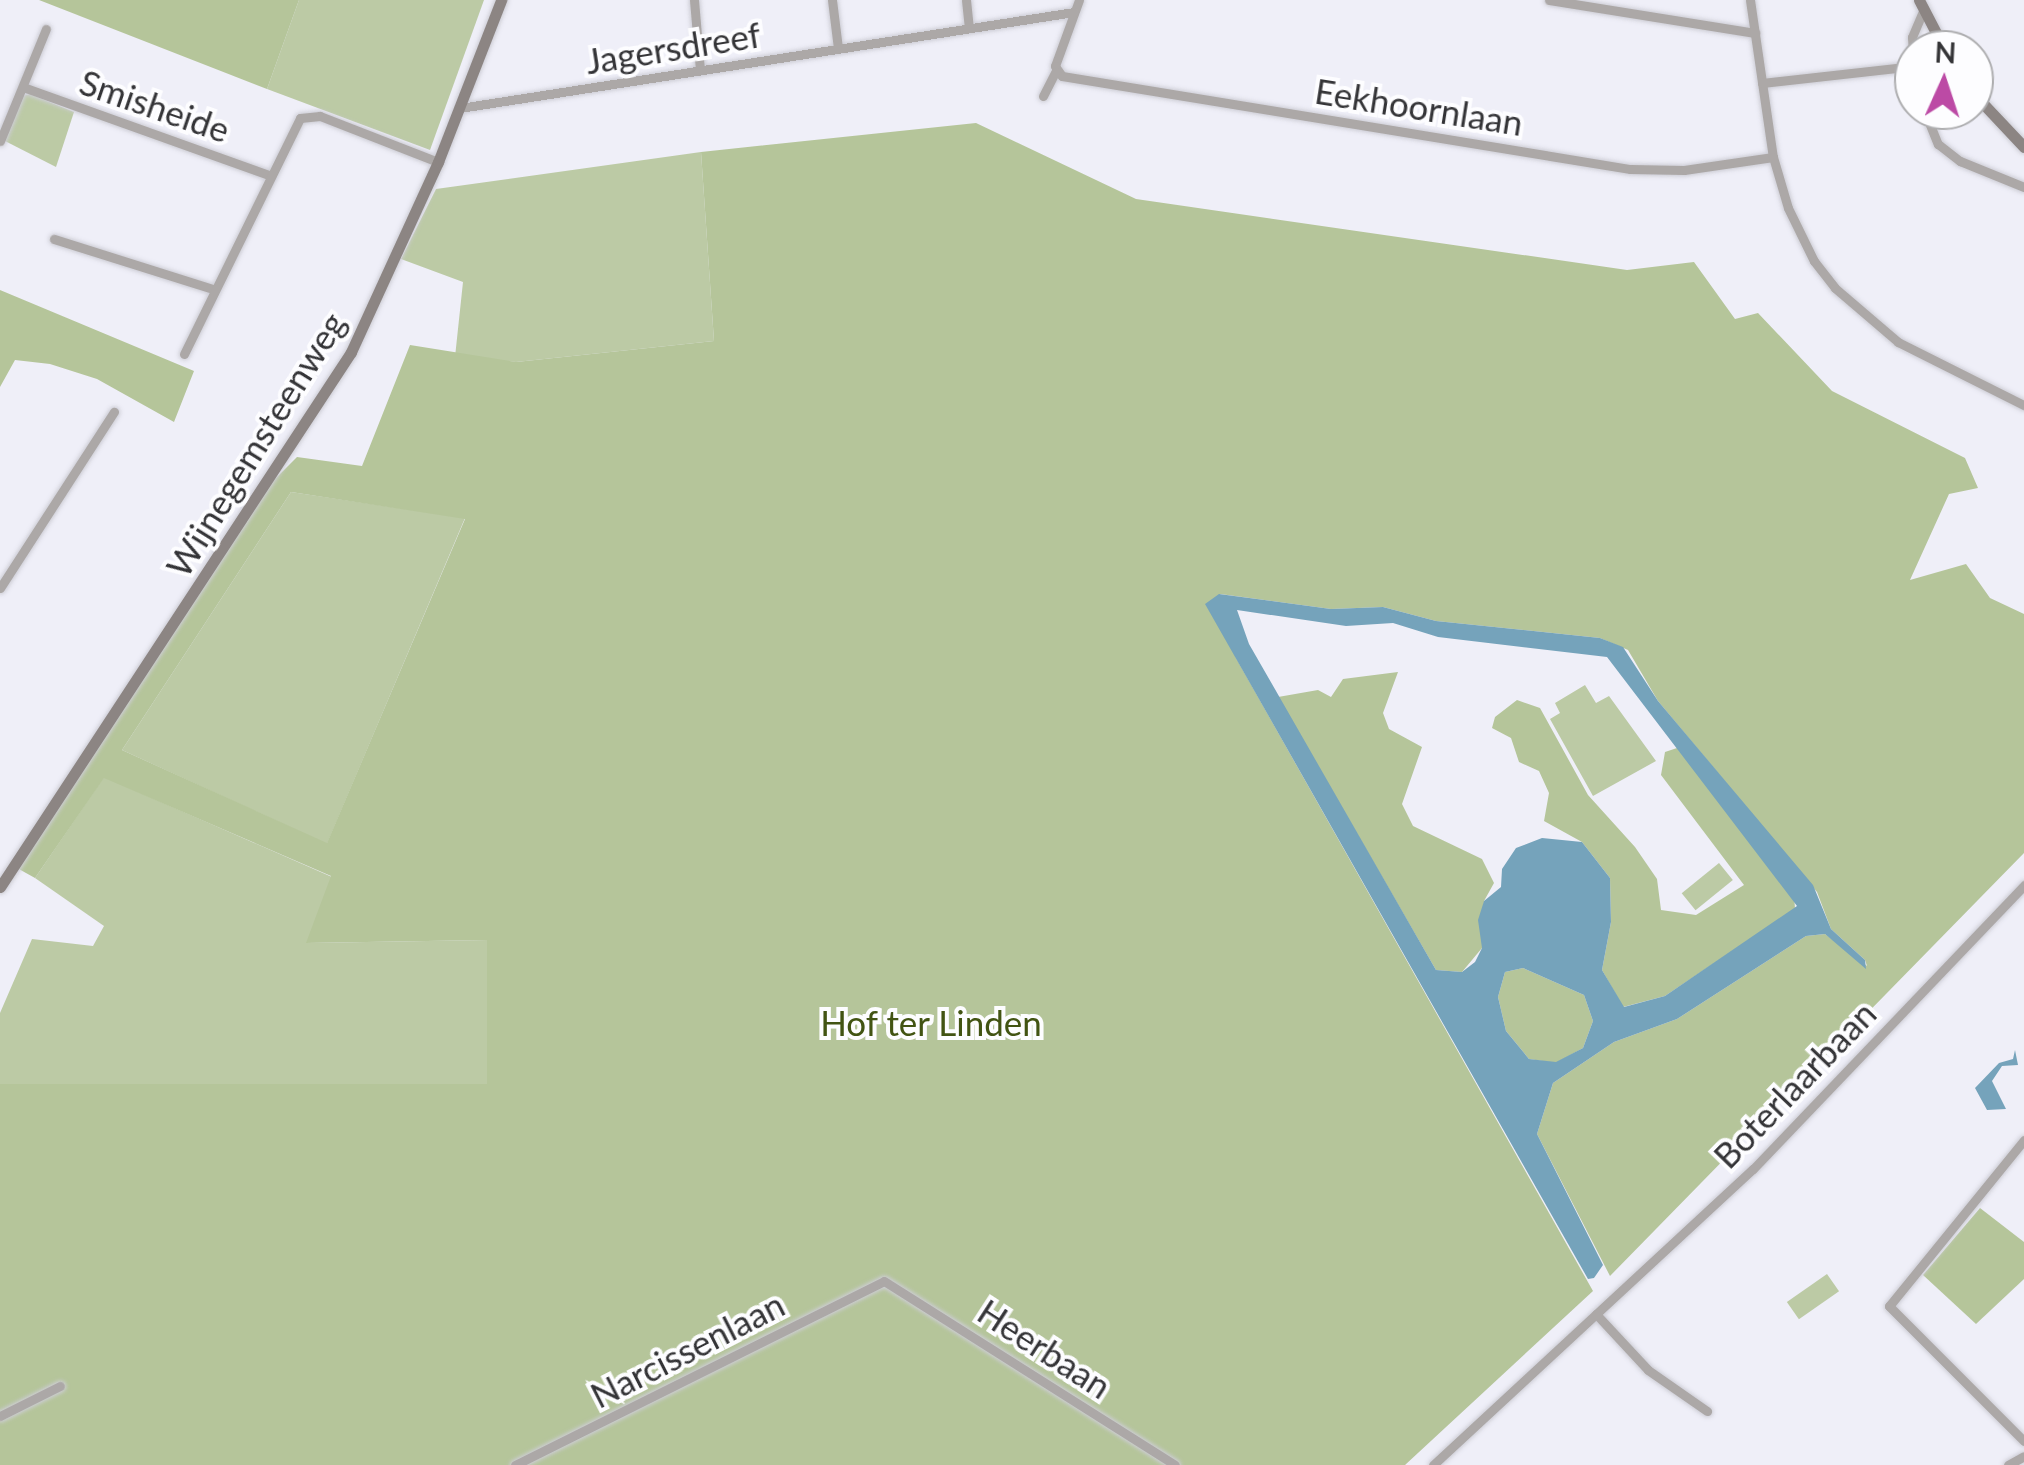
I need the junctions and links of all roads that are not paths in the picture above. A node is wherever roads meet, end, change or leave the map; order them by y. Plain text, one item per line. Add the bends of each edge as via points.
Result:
1 (501, 0) edge
2 (694, 0) edge
3 (832, 0) edge
4 (966, 0) edge
5 (1079, 0) edge
6 (1549, 0) edge
7 (1750, 0) edge
8 (1921, 5) edge
9 (1074, 12) junction
10 (969, 28) junction
11 (46, 29) dead end
12 (1914, 30) edge
13 (1934, 30) edge
14 (1755, 33) junction
15 (838, 48) junction
16 (1894, 68) edge
17 (700, 70) junction
18 (1056, 73) junction
19 (1762, 82) junction
20 (23, 87) junction
21 (1043, 96) dead end
22 (460, 108) junction
23 (1994, 115) edge
24 (1932, 130) edge
25 (0, 141) edge
26 (2024, 147) edge
27 (1774, 158) junction
28 (438, 162) junction
29 (269, 175) junction
30 (2024, 186) edge
31 (54, 239) dead end
32 (213, 289) junction
33 (184, 354) dead end
34 (2024, 405) edge
35 (114, 412) dead end
36 (0, 588) edge
37 (2024, 885) edge
38 (0, 887) edge
39 (2024, 1140) edge
40 (884, 1281) joint
41 (1596, 1314) junction
42 (60, 1386) dead end
43 (1707, 1411) dead end
44 (0, 1416) edge
45 (2024, 1441) edge
46 (2024, 1456) edge
47 (515, 1465) edge
48 (1175, 1465) edge
49 (1433, 1465) edge
50 (2008, 1465) edge

1 - 22 street, Wijnegemsteenweg
2 - 17 street
3 - 15 street
4 - 10 street
5 - 9 street
6 - 14 street
7 - 14 street
8 - 12 street
8 - 13 street
9 - 10 street, Jagersdreef
9 - 18 street
10 - 15 street, Jagersdreef
11 - 20 street, Smisheide
14 - 19 street
15 - 17 street, Jagersdreef
16 - 19 street
17 - 22 street, Jagersdreef
18 - 21 street
18 - 27 street, Eekhoornlaan via 1630,168 1684,170
19 - 27 street
20 - 25 street, Smisheide
20 - 29 street, Smisheide
22 - 28 street, Wijnegemsteenweg
23 - 26 street
24 - 30 street via 1938,144 1960,161
27 - 34 street via 1788,208 1835,288 1898,342
28 - 29 street via 308,114 296,122
28 - 38 street, Wijnegemsteenweg via 338,374
29 - 32 street
31 - 32 street
32 - 33 street
35 - 36 street
37 - 41 street, Boterlaarbaan via 1753,1169
39 - 45 street via 1890,1306
40 - 47 street, Narcissenlaan
40 - 48 street, Heerbaan
41 - 43 street via 1648,1370
41 - 49 street, Boterlaarbaan
42 - 44 street
46 - 50 street

